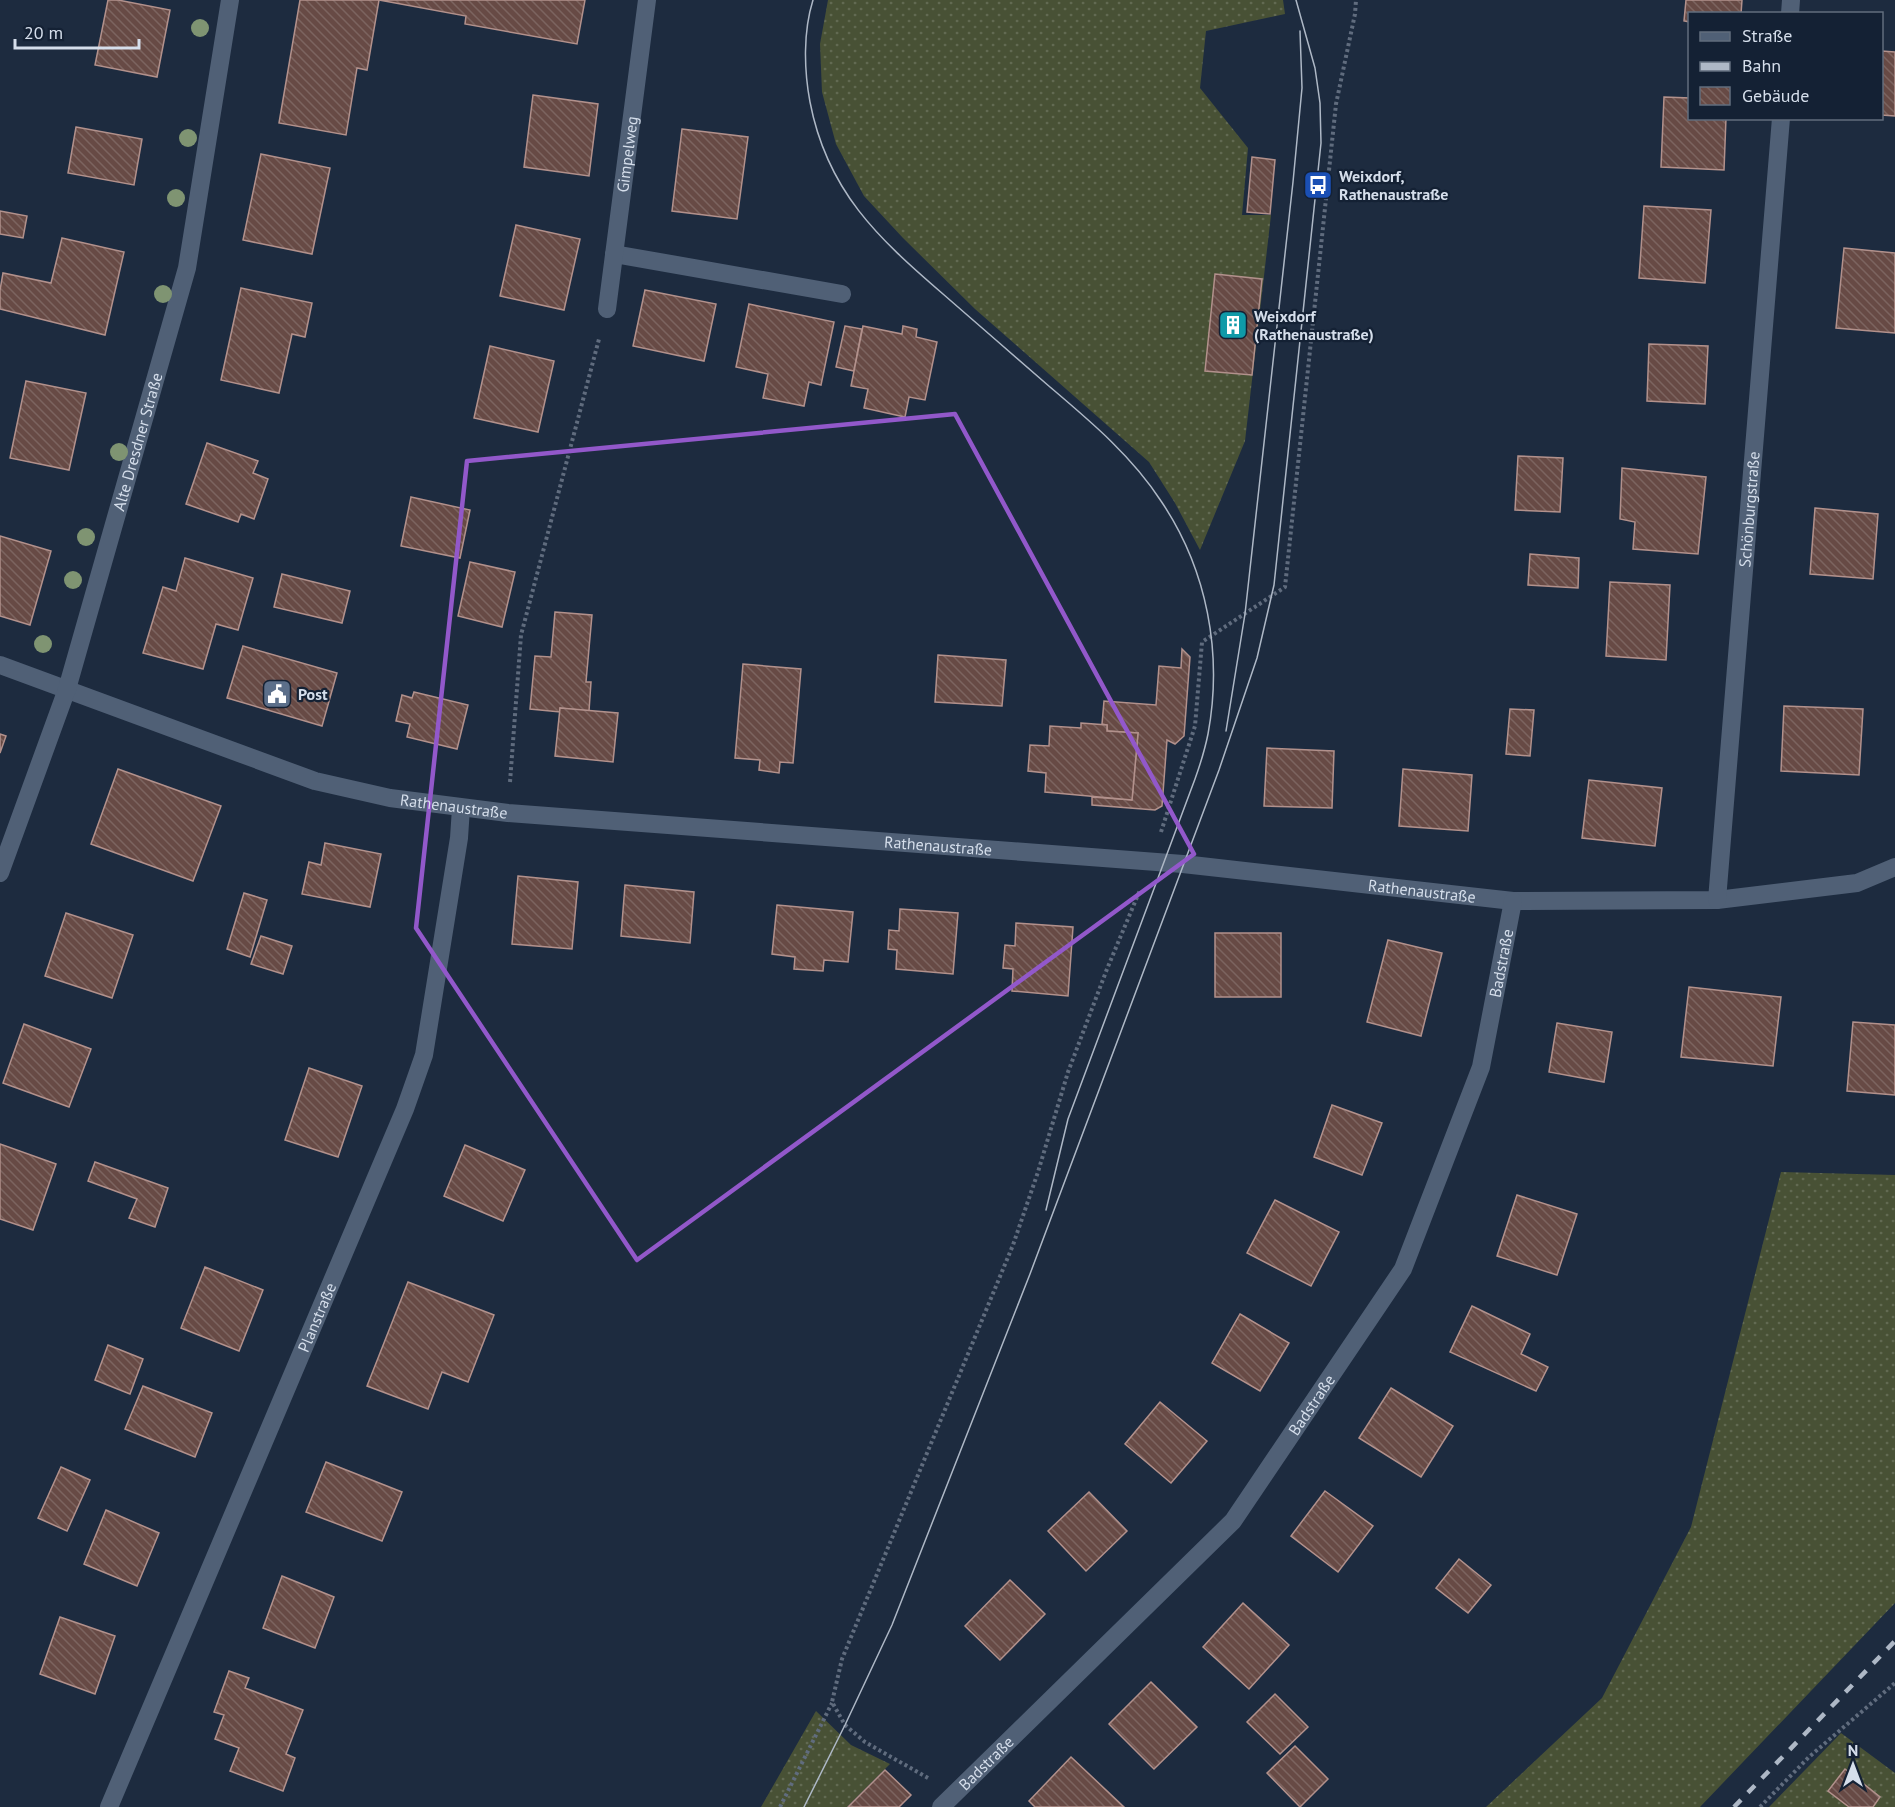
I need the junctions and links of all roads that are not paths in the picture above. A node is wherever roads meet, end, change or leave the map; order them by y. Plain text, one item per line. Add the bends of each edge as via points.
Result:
1 (230, 0) edge
2 (647, 0) edge
3 (1781, 120) edge
4 (614, 254) junction
5 (842, 294) dead end
6 (607, 309) road end
7 (0, 665) edge
8 (67, 689) junction
9 (461, 808) junction
10 (1895, 867) edge
11 (0, 873) edge
12 (1717, 900) junction
13 (1513, 901) junction
14 (108, 1807) edge
15 (941, 1807) edge

1 - 8 street, Alte Dresdner Straße via 187,268
2 - 4 street, Gimpelweg
3 - 12 street, Schönburgstraße
4 - 5 street
4 - 6 street, Gimpelweg
7 - 8 street, Rathenaustraße
8 - 9 street, Rathenaustraße via 315,782
8 - 11 street, Alte Dresdner Straße
9 - 13 street, Rathenaustraße via 1152,862
9 - 14 street, Planstraße via 424,1055 400,1120
10 - 12 street, Rathenaustraße via 1857,883
12 - 13 street, Rathenaustraße
13 - 15 street, Badstraße via 1481,1067 1403,1269 1233,1521

